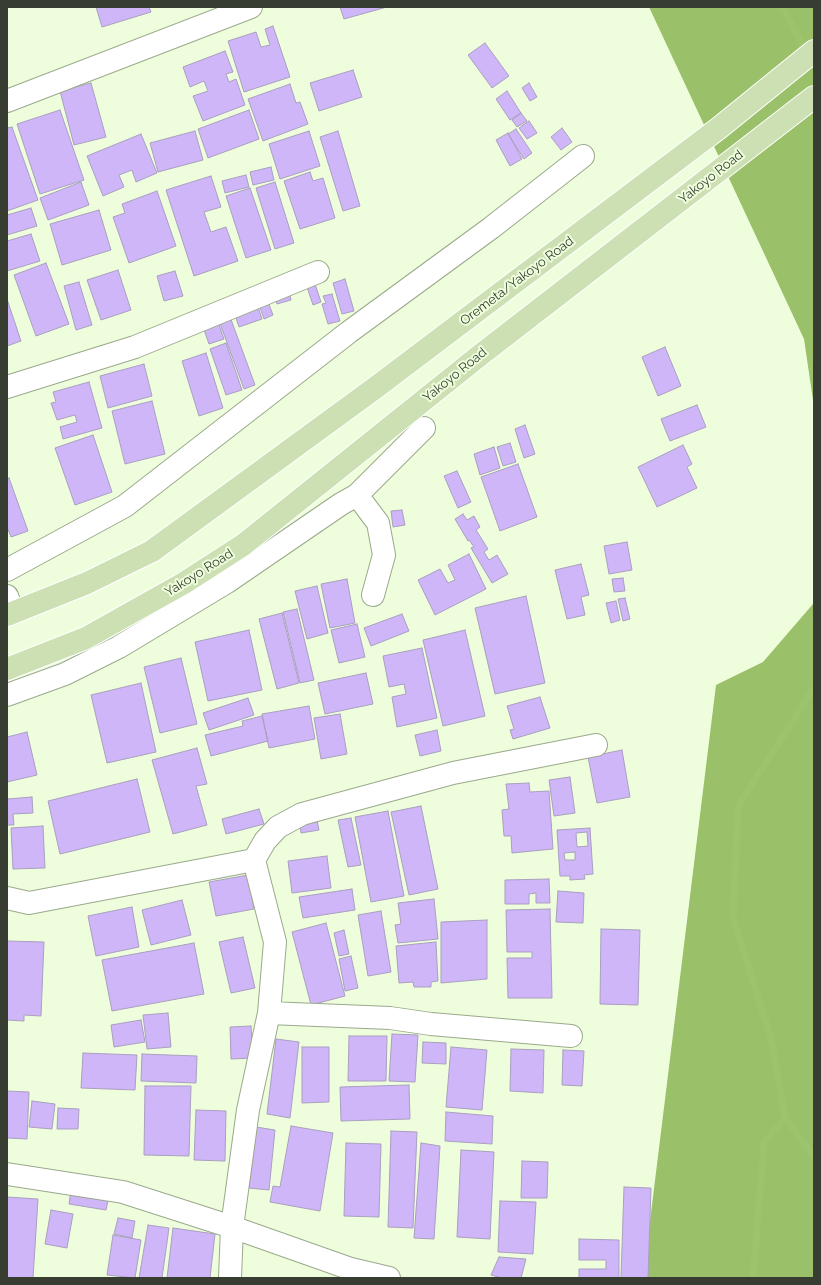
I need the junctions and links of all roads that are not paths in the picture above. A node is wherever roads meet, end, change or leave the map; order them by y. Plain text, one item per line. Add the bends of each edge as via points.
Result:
1 (251, 7) edge
2 (814, 51) edge
3 (814, 97) edge
4 (7, 101) edge
5 (583, 156) dead end
6 (318, 272) dead end
7 (7, 387) edge
8 (424, 428) dead end
9 (357, 495) junction
10 (7, 570) edge
11 (373, 595) dead end
12 (9, 608) edge
13 (7, 669) edge
14 (7, 696) edge
15 (596, 745) dead end
16 (254, 860) junction
17 (7, 898) edge
18 (269, 1013) junction
19 (571, 1036) dead end
20 (7, 1174) edge
21 (232, 1227) junction
22 (230, 1278) edge
23 (389, 1278) edge

1 - 4 street
2 - 12 main road, Oremeta/Yakoyo Road via 706,138 375,388 152,551 87,583
3 - 13 main road, Yakoyo Road via 479,356 244,545 184,583 86,638
5 - 10 street via 491,228 349,332 125,506
6 - 7 street via 134,347
8 - 9 street
9 - 11 street via 378,523 384,555
9 - 14 street via 227,582 118,647 65,674
15 - 16 street via 453,773 302,814 278,827 265,841
16 - 17 street via 29,903
16 - 18 street via 275,942
18 - 19 street via 390,1018
18 - 21 street via 248,1110
20 - 21 street via 123,1192
21 - 22 street
21 - 23 street via 351,1269

